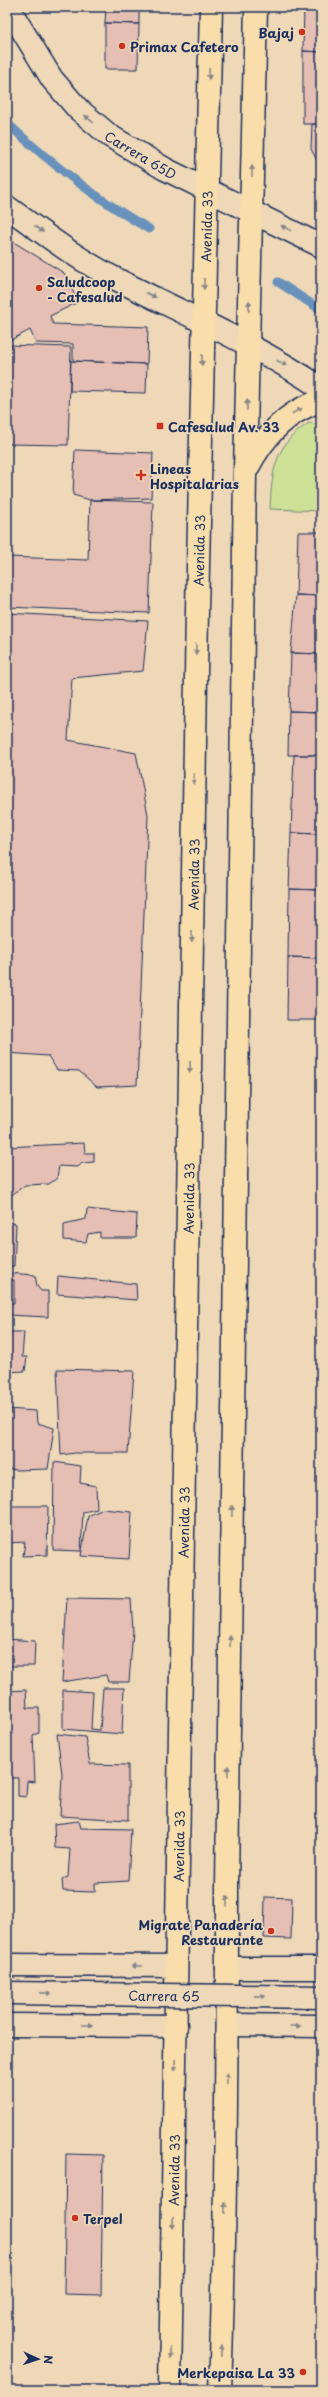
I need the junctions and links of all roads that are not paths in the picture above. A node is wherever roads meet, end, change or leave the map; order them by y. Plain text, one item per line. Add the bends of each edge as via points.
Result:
1 (8, 7) edge
2 (211, 7) edge
3 (256, 7) edge
4 (206, 189) junction
5 (7, 207) edge
6 (251, 210) junction
7 (321, 246) edge
8 (203, 321) junction
9 (248, 345) junction
10 (321, 388) edge
11 (321, 401) edge
12 (245, 472) junction
13 (7, 1966) edge
14 (176, 1966) junction
15 (227, 1968) junction
16 (321, 1968) edge
17 (7, 1993) edge
18 (321, 1997) edge
19 (7, 2025) edge
20 (228, 2025) junction
21 (176, 2026) junction
22 (321, 2026) edge
23 (170, 2390) edge
24 (220, 2390) edge

4 -> 1 street, Carrera 65D via 110,136 78,110 52,79
2 -> 4 main road, Avenida 33
6 -> 3 main road
4 - 6 street, Carrera 65D
4 -> 8 main road, Avenida 33
5 -> 8 street via 116,279
7 -> 6 street, Carrera 65D
9 -> 6 main road
8 - 9 street
8 -> 14 main road, Avenida 33
9 -> 10 street via 289,366
12 -> 9 main road
12 -> 11 main road via 257,450 272,431 291,415
15 -> 12 main road
14 -> 13 street
14 - 21 main road, Avenida 33
15 - 16 street
15 - 20 main road
17 -> 18 street, Carrera 65, bridge
19 -> 21 street
20 -> 22 street
24 -> 20 main road
21 -> 23 main road, Avenida 33

